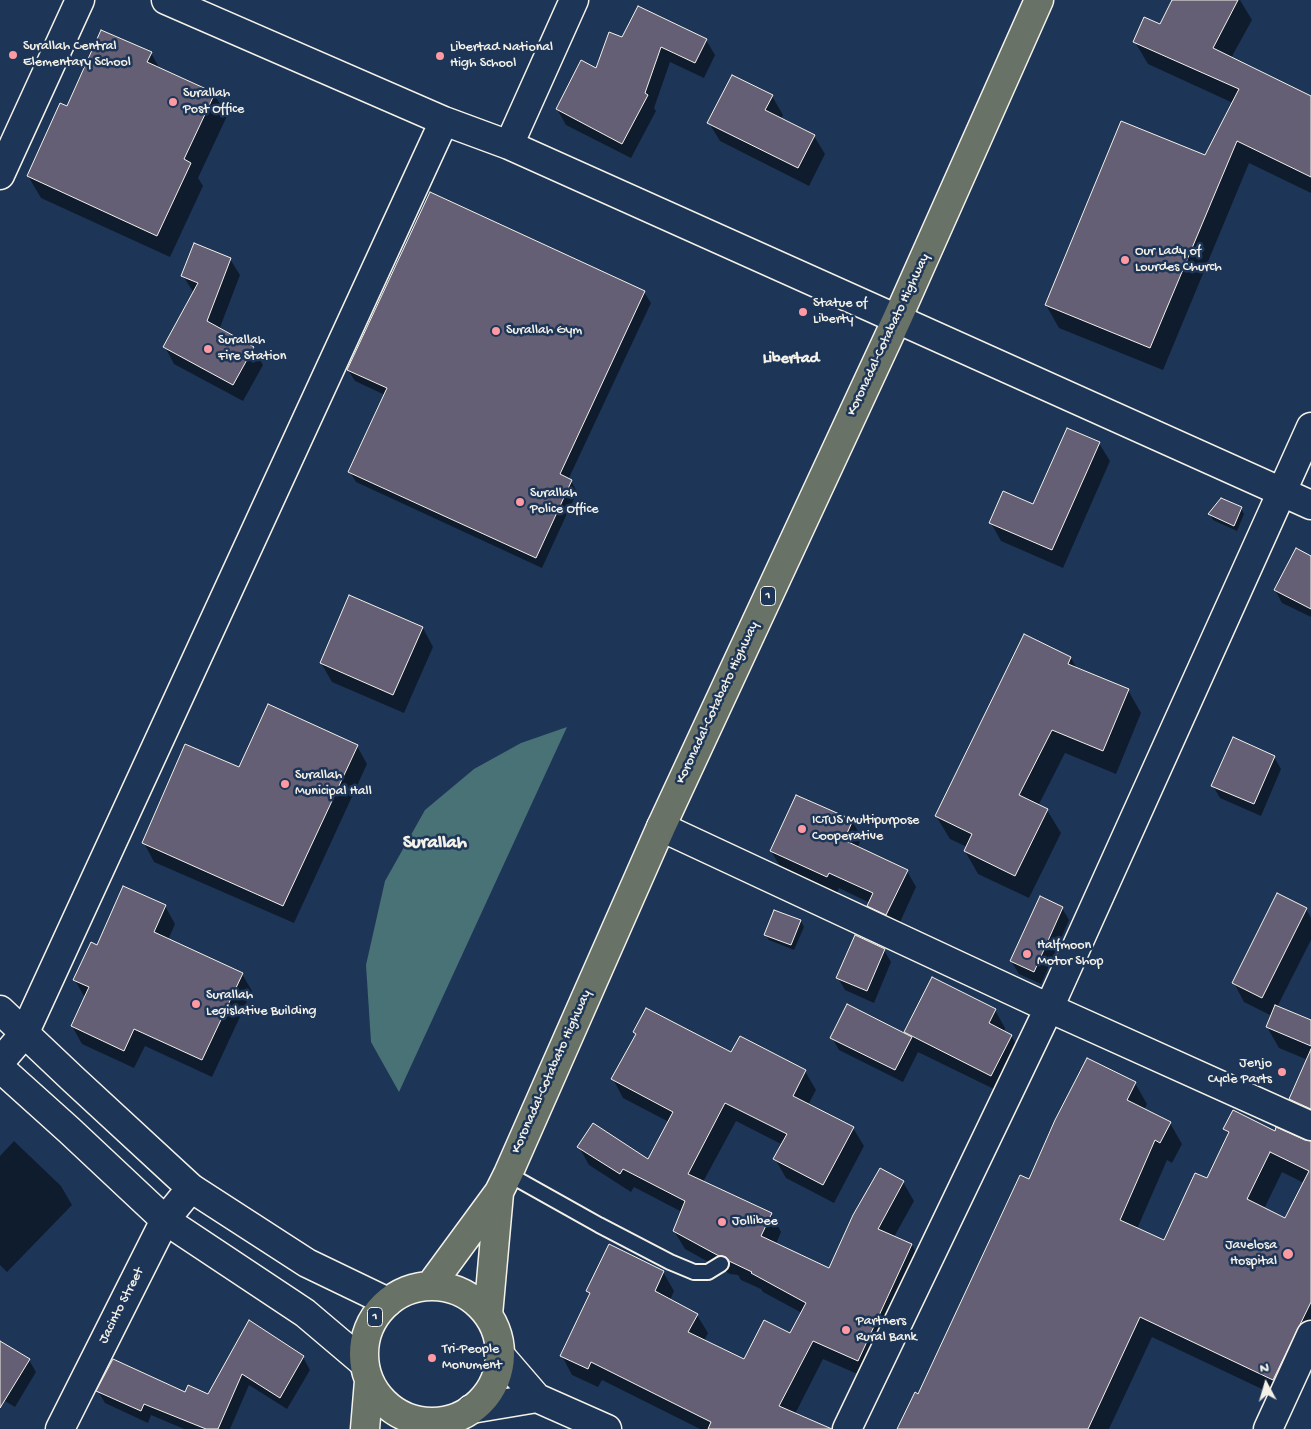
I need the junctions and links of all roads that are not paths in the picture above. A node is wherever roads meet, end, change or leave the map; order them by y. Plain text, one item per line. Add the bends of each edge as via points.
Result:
1 (80, 0) edge
2 (166, 0) edge
3 (574, 0) edge
4 (1039, 0) edge
5 (444, 121) junction
6 (509, 145) junction
7 (0, 174) edge
8 (897, 319) junction
9 (1311, 427) edge
10 (1281, 491) junction
11 (1311, 505) edge
12 (661, 826) junction
13 (1050, 1008) junction
14 (0, 1010) edge
15 (24, 1034) junction
16 (0, 1062) edge
17 (0, 1068) edge
18 (1311, 1126) edge
19 (503, 1183) junction
20 (191, 1188) junction
21 (165, 1220) junction
22 (721, 1264) dead end
23 (430, 1286) junction
24 (388, 1302) junction
25 (488, 1316) junction
26 (1311, 1335) edge
27 (500, 1355) junction
28 (366, 1372) junction
29 (537, 1398) junction
30 (455, 1419) edge
31 (60, 1429) edge
32 (365, 1429) edge
33 (607, 1429) edge
34 (847, 1429) edge
35 (1268, 1429) edge

1 - 7 street
2 - 5 street
3 - 6 street
4 - 8 highway, Koronadal-Cotabato Highway / 1
5 - 6 street
5 - 15 street
6 - 8 street
8 - 10 street
8 - 12 highway, Koronadal-Cotabato Highway / 1
9 - 10 street
10 - 11 street
10 - 13 street
12 - 13 street
12 - 19 highway, Koronadal-Cotabato Highway / 1
13 - 18 street
13 - 34 street
14 - 15 street
15 - 16 street
15 - 20 street
17 - 21 street
19 - 22 lane via 694,1272 708,1272
19 - 23 highway, Koronadal-Cotabato Highway / 1
19 - 25 highway, 1
20 - 21 street, Jacinto Street
20 - 24 street via 307,1263
21 - 28 street via 305,1313
21 - 31 street, Jacinto Street
23 - 24 highway, 1 via 408,1290
23 - 25 highway, 1 via 453,1289 472,1299
24 - 28 highway, 1 via 373,1319 365,1340
25 - 27 highway, 1 via 497,1334
26 - 35 street
27 - 29 street
27 - 30 highway, 1 via 496,1376 486,1395
28 - 30 highway via 378,1396 393,1410 412,1419 431,1422
28 - 32 highway, 1
29 - 30 street
29 - 33 street

